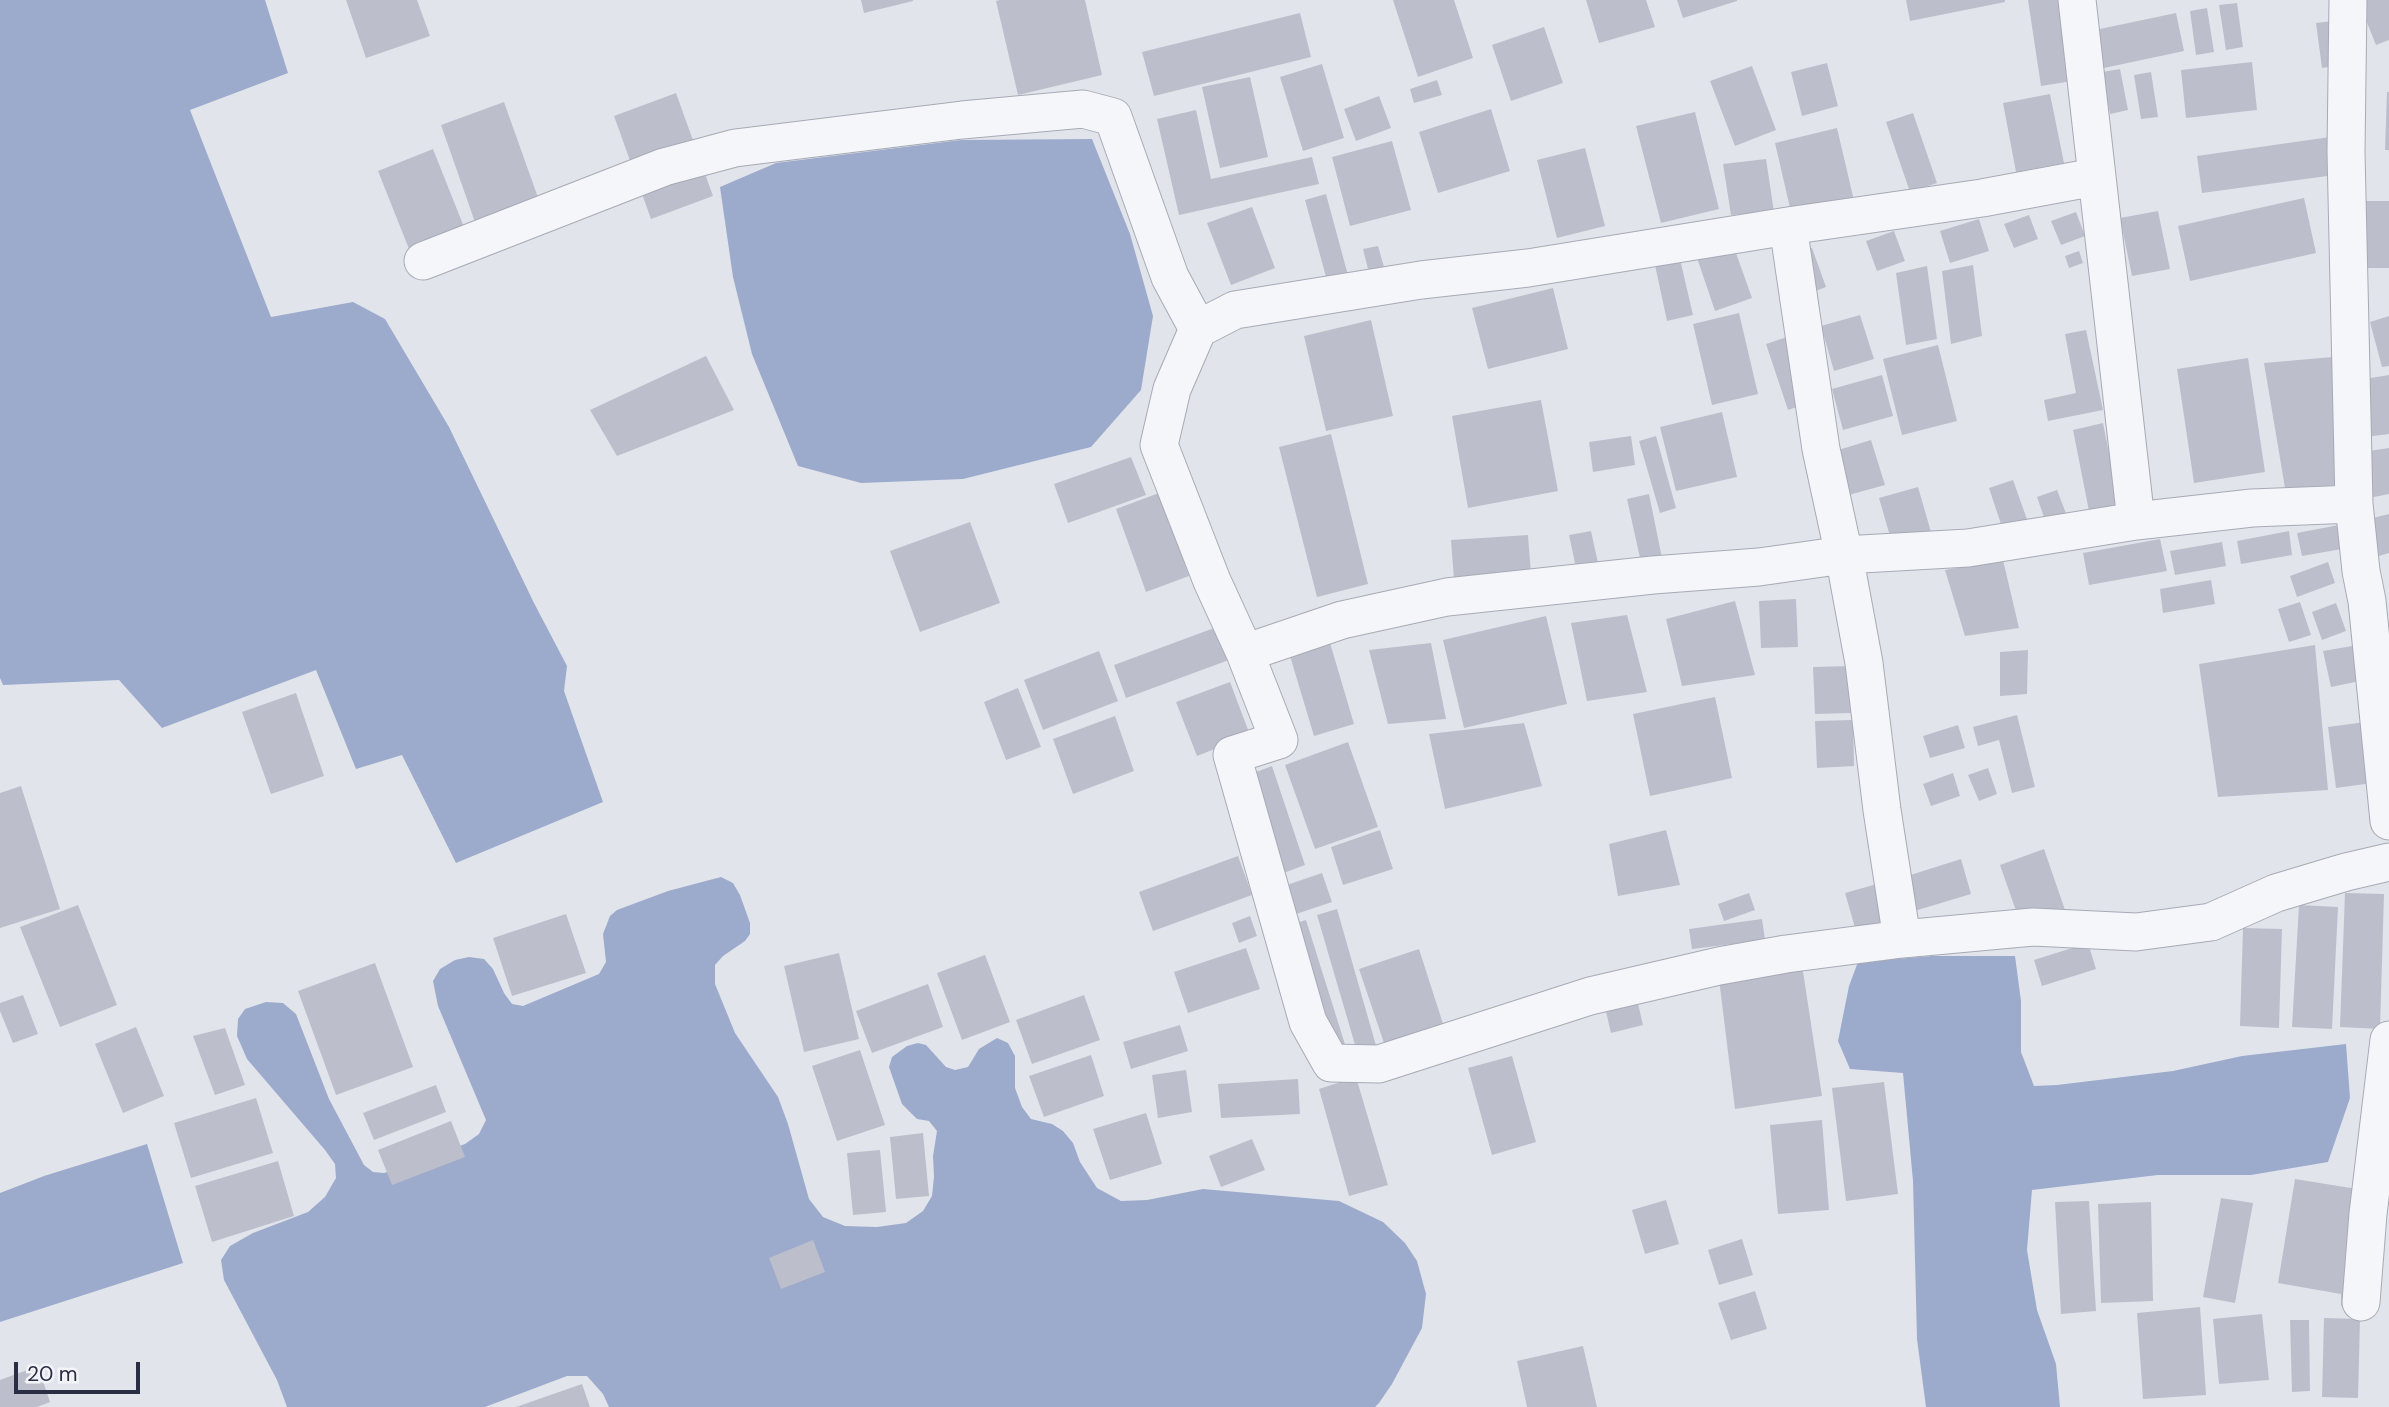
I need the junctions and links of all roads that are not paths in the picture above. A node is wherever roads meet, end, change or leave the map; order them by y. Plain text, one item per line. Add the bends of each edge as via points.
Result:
1 (2077, 0) edge
2 (2348, 0) edge
3 (2095, 177) junction
4 (1788, 226) junction
5 (423, 261) dead end
6 (1198, 329) junction
7 (2354, 504) junction
8 (2136, 521) junction
9 (1844, 555) junction
10 (2375, 569) edge
11 (1245, 653) junction
12 (2389, 821) edge
13 (2389, 862) edge
14 (1902, 939) junction
15 (2389, 1040) edge
16 (2361, 1301) dead end

1 - 3 street
2 - 7 street via 2346,152
3 - 4 street
3 - 8 street
4 - 6 street via 1235,310
4 - 9 street via 1821,449
5 - 6 street via 664,167 735,148 1083,108 1113,117 1170,277
6 - 11 street via 1172,389 1159,445
7 - 8 street via 2252,508
7 - 10 street
8 - 9 street via 1968,548
9 - 11 street via 1447,597 1342,620
9 - 14 street via 1864,663
10 - 12 street via 2367,601
11 - 14 street via 1279,740 1232,755 1308,1022 1331,1063 1379,1064 1590,996 1718,965
13 - 14 street via 2276,893 2211,922 2136,932 2033,928
15 - 16 street

